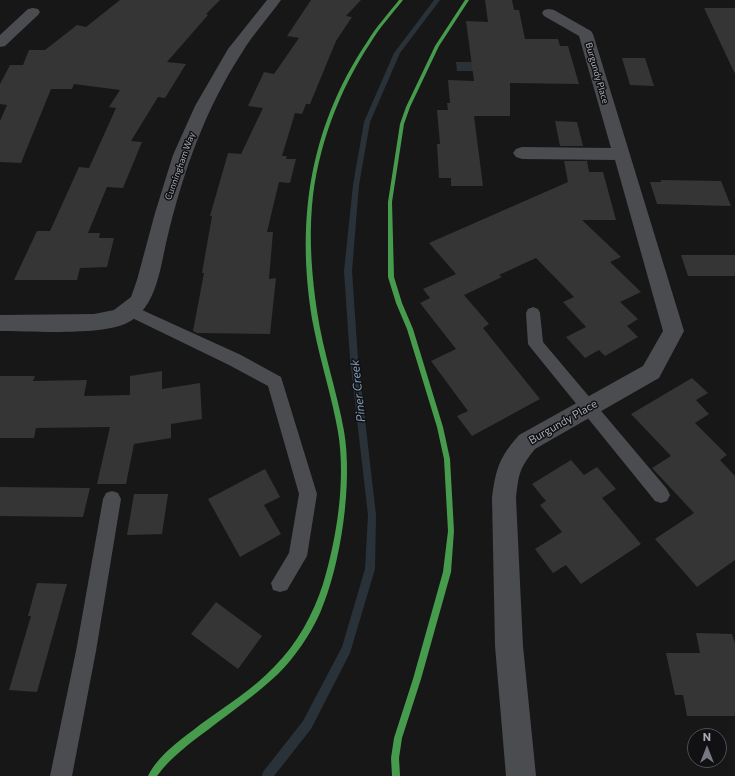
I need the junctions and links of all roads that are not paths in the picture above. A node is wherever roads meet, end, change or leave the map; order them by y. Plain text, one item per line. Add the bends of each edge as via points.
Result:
1 (274, 0) edge
2 (33, 12) dead end
3 (549, 12) dead end
4 (0, 43) edge
5 (522, 153) dead end
6 (620, 154) junction
7 (129, 310) junction
8 (533, 313) dead end
9 (0, 323) edge
10 (588, 408) junction
11 (661, 495) dead end
12 (112, 499) dead end
13 (280, 584) dead end
14 (61, 776) edge
15 (521, 776) edge

1 - 7 street, Cunningham Way via 236,49 203,106 182,155 147,280 139,302
2 - 4 street
3 - 6 street, Burgundy Place via 586,34
5 - 6 street
6 - 10 street, Burgundy Place via 674,331 651,372
7 - 9 street, Cunningham Way via 120,317 94,322
7 - 13 lane via 235,360 275,382 308,494 298,556
8 - 10 lane via 536,344
10 - 11 lane
10 - 15 street, Burgundy Place via 527,442 513,459 507,475 504,498 509,646
12 - 14 lane

